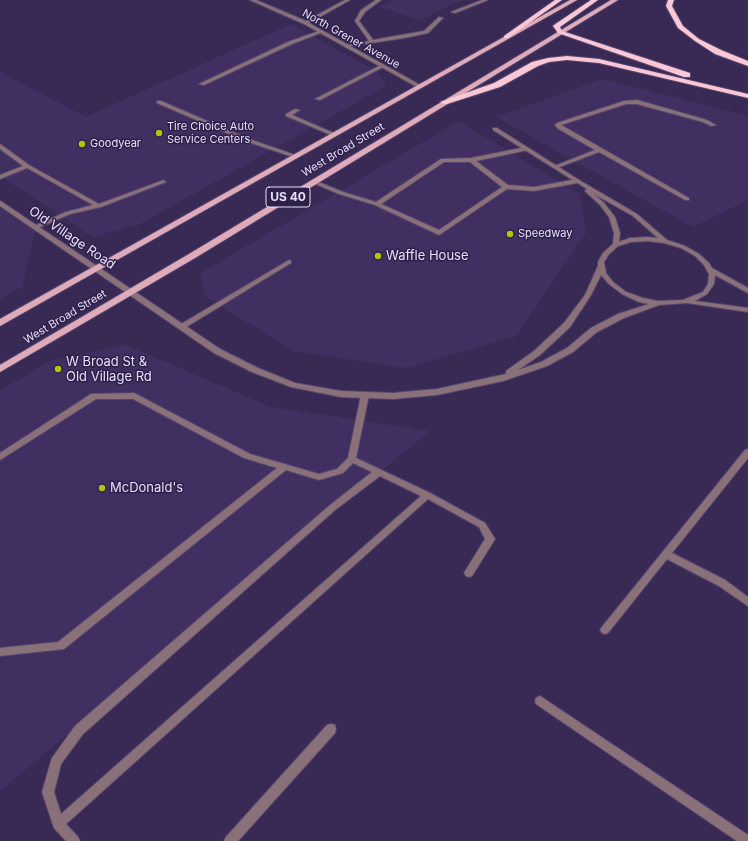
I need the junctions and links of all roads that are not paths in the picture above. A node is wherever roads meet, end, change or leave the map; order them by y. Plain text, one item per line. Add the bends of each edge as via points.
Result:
1 (252, 0) edge
2 (348, 0) edge
3 (379, 0) edge
4 (486, 0) edge
5 (559, 0) edge
6 (574, 0) edge
7 (595, 0) edge
8 (615, 0) edge
9 (671, 0) edge
10 (453, 12) dead end
11 (441, 18) dead end
12 (306, 23) junction
13 (321, 32) junction
14 (560, 32) junction
15 (506, 37) junction
16 (372, 42) junction
17 (347, 46) junction
18 (748, 64) edge
19 (383, 66) junction
20 (202, 84) dead end
21 (419, 86) junction
22 (748, 96) edge
23 (318, 99) dead end
24 (159, 102) dead end
25 (444, 102) junction
26 (297, 110) dead end
27 (714, 125) dead end
28 (495, 129) dead end
29 (333, 134) junction
30 (0, 146) edge
31 (526, 149) junction
32 (599, 150) junction
33 (295, 156) junction
34 (471, 160) junction
35 (28, 166) junction
36 (555, 167) junction
37 (0, 177) edge
38 (577, 181) junction
39 (163, 182) dead end
40 (314, 182) junction
41 (506, 187) junction
42 (687, 199) dead end
43 (0, 204) edge
44 (377, 204) junction
45 (99, 206) junction
46 (36, 227) junction
47 (665, 241) junction
48 (616, 245) junction
49 (289, 262) dead end
50 (602, 266) junction
51 (96, 268) junction
52 (710, 270) junction
53 (748, 291) edge
54 (131, 292) junction
55 (658, 302) junction
56 (684, 302) junction
57 (748, 310) edge
58 (0, 322) edge
59 (180, 327) junction
60 (0, 369) edge
61 (500, 379) junction
62 (365, 396) junction
63 (748, 452) edge
64 (0, 457) edge
65 (352, 459) junction
66 (284, 467) junction
67 (379, 472) junction
68 (427, 495) junction
69 (666, 554) junction
70 (469, 573) dead end
71 (748, 602) edge
72 (605, 630) dead end
73 (0, 652) edge
74 (540, 701) dead end
75 (331, 729) dead end
76 (58, 824) junction
77 (74, 841) edge
78 (230, 841) edge
79 (747, 841) edge

1 - 12 street, North Grener Avenue
2 - 12 street
3 - 16 street via 363,11 357,21
4 - 10 street
5 - 15 highway
6 - 15 main road, West Broad Street / US 40
7 - 14 highway via 556,26
8 - 14 main road, West Broad Street / US 40
9 - 18 highway via 669,6 680,26 718,52
11 - 16 street via 426,32
12 - 13 street, North Grener Avenue
13 - 17 street, North Grener Avenue
13 - 20 street via 290,43
14 - 22 highway
14 - 25 main road, West Broad Street / US 40
15 - 21 main road, West Broad Street / US 40
16 - 17 street
17 - 19 street, North Grener Avenue
19 - 21 street, North Grener Avenue
19 - 23 street
21 - 29 main road, West Broad Street / US 40
22 - 25 highway via 599,61 567,58 535,64 497,85
24 - 33 street via 247,140
25 - 40 main road, West Broad Street / US 40
26 - 29 street via 288,115
27 - 32 street via 630,101 558,125
28 - 31 street
29 - 33 main road, West Broad Street / US 40
30 - 35 street
31 - 34 street
31 - 36 street
32 - 36 street
32 - 42 street
33 - 51 main road, West Broad Street / US 40
34 - 41 street
34 - 44 street via 443,160
35 - 37 street
35 - 45 street
36 - 38 street
38 - 41 street via 534,189
38 - 47 street via 635,215
38 - 48 street via 612,217 617,233
39 - 45 street
40 - 44 street
40 - 54 main road, West Broad Street / US 40
41 - 44 street via 439,233
43 - 46 street, Old Village Road
45 - 46 street via 68,213
46 - 51 street, Old Village Road
47 - 48 street via 647,239
47 - 52 street via 697,255
48 - 50 street via 606,253 601,262
49 - 59 street
50 - 55 street via 603,273 611,284 624,293 641,300
50 - 61 street via 588,294 567,325 537,353
51 - 54 street, Old Village Road
51 - 58 main road, West Broad Street / US 40
52 - 53 street
52 - 56 street via 711,284 705,293
54 - 59 street, Old Village Road
54 - 60 main road, West Broad Street / US 40
55 - 56 street
55 - 61 street, Old Village Road via 620,316 594,330 570,350 544,364
56 - 57 street
59 - 62 street, Old Village Road via 217,351 255,370 294,385
61 - 62 street, Old Village Road via 437,392
62 - 65 street
63 - 69 street
64 - 66 street via 94,396 134,396 247,456
65 - 66 street via 340,471 319,476
65 - 67 street
66 - 73 street via 60,646
67 - 68 street
67 - 76 street via 332,508 79,730 56,762 48,792
68 - 70 street via 482,525 490,539
68 - 76 street
69 - 71 street via 722,584
69 - 72 street
74 - 79 street
75 - 78 street
76 - 77 street

